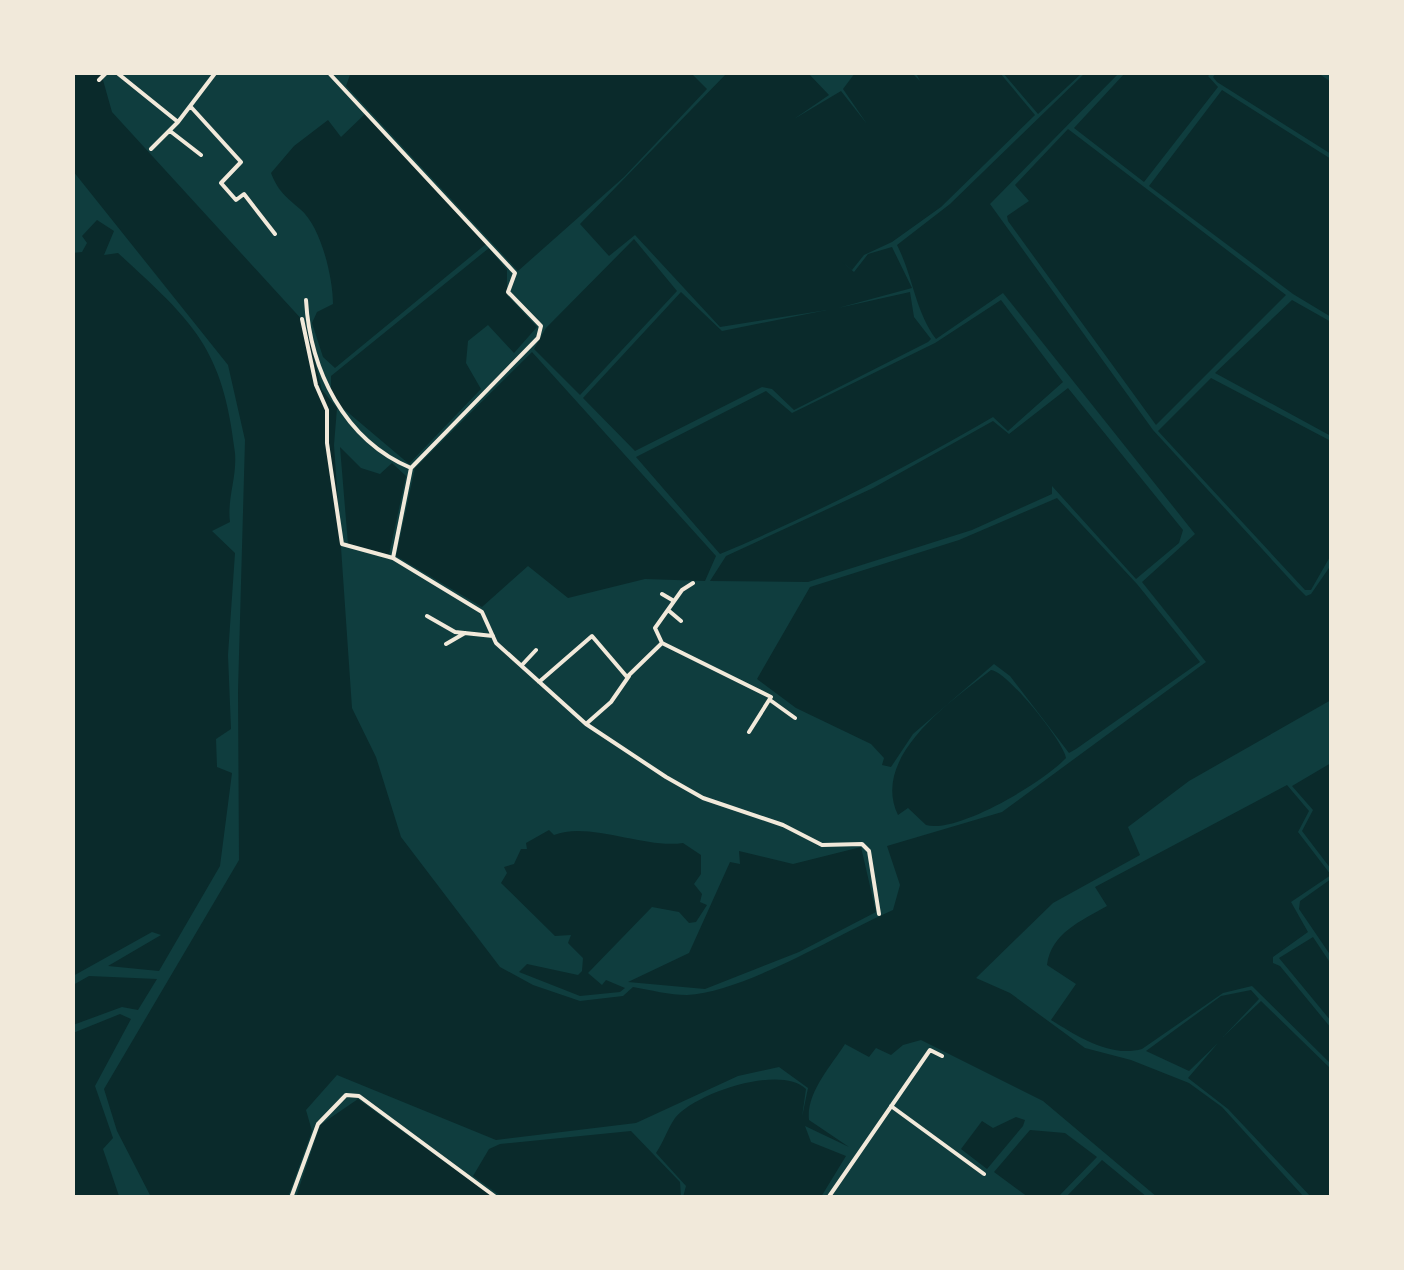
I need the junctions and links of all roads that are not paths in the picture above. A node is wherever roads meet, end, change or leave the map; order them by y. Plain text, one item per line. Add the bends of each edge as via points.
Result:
1 (107, 72) edge
2 (116, 72) edge
3 (216, 72) edge
4 (328, 72) edge
5 (99, 80) dead end
6 (191, 108) junction
7 (178, 122) junction
8 (170, 131) junction
9 (151, 149) dead end
10 (201, 155) dead end
11 (276, 234) dead end
12 (306, 300) dead end
13 (302, 319) dead end
14 (411, 468) junction
15 (394, 558) junction
16 (694, 583) dead end
17 (662, 594) dead end
18 (674, 602) junction
19 (668, 610) junction
20 (427, 616) dead end
21 (681, 620) dead end
22 (465, 633) junction
23 (493, 636) junction
24 (662, 643) junction
25 (446, 644) dead end
26 (536, 650) dead end
27 (522, 666) junction
28 (630, 675) junction
29 (540, 682) junction
30 (770, 700) junction
31 (794, 718) dead end
32 (586, 724) junction
33 (749, 732) dead end
34 (880, 914) dead end
35 (942, 1056) dead end
36 (891, 1106) junction
37 (984, 1174) dead end
38 (290, 1198) edge
39 (497, 1198) edge
40 (828, 1198) edge

1 - 5 street
2 - 7 street
3 - 6 street
4 - 14 street via 515,273 508,292 540,326 538,338
6 - 7 street
6 - 11 street via 241,162 222,182 236,200 244,194
7 - 8 street
8 - 9 street
8 - 10 street
12 - 14 street via 329,396 361,434
13 - 15 street via 327,410 342,544
14 - 15 street
15 - 23 street via 482,612
16 - 18 street
17 - 18 street
18 - 19 street
19 - 21 street
19 - 24 street via 653,631
20 - 22 street
22 - 23 street
22 - 25 street
23 - 27 street
24 - 28 street
24 - 30 street
26 - 27 street
27 - 29 street
28 - 29 street via 592,636
28 - 32 street
29 - 32 street
30 - 31 street
30 - 33 street
32 - 34 street via 703,798 783,824 822,846 862,844 869,851
35 - 36 street via 930,1050
36 - 37 street
36 - 40 street
38 - 39 street via 318,1124 346,1096 359,1096

